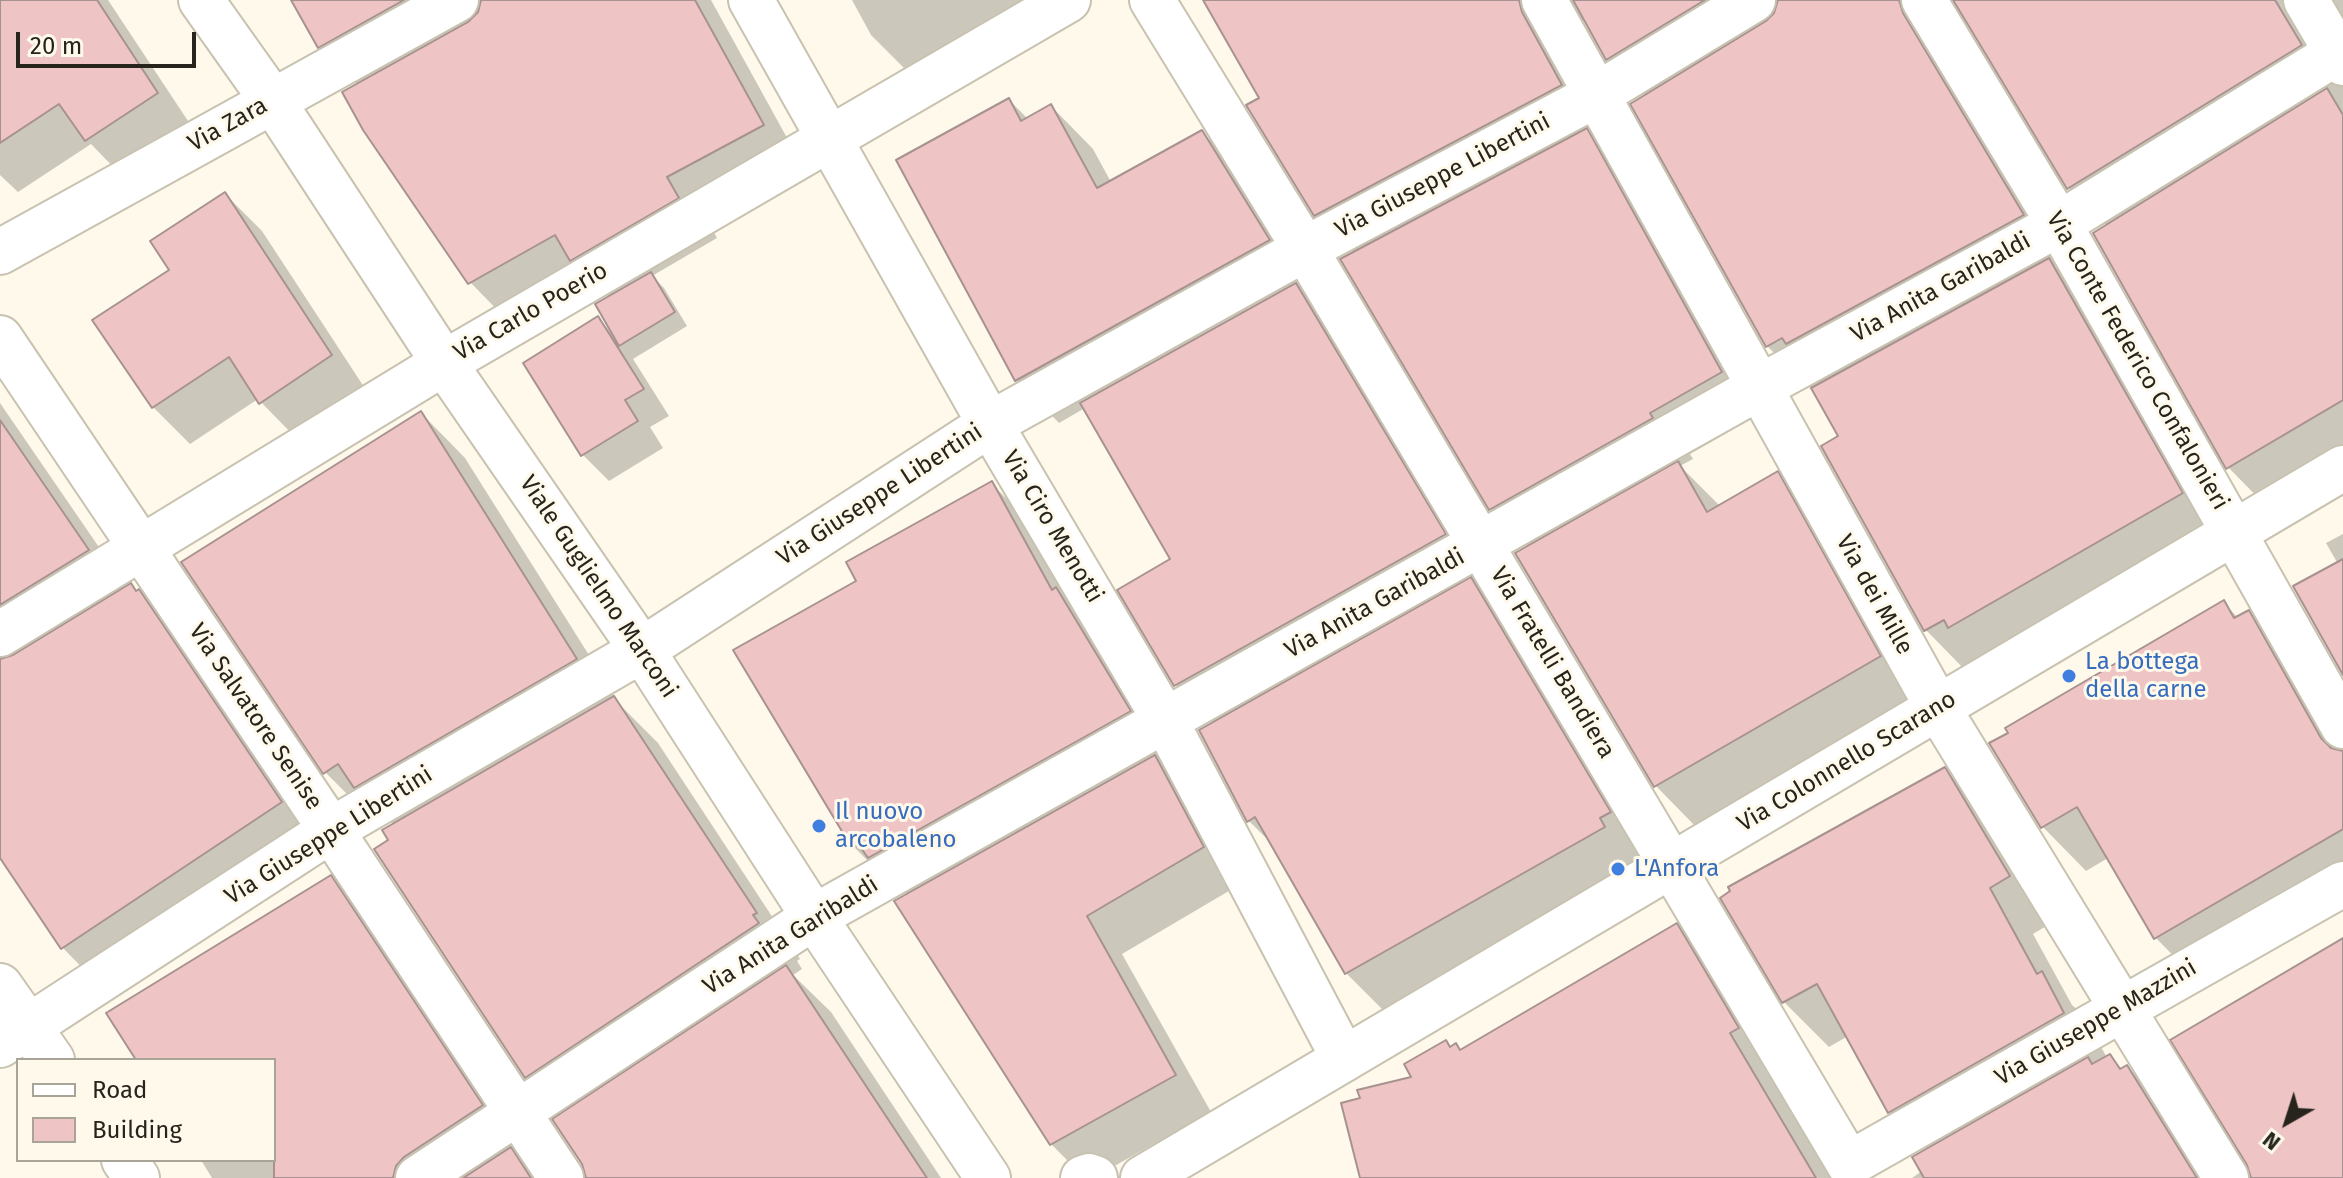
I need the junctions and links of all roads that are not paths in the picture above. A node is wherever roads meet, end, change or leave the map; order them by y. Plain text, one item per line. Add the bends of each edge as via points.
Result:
1 (201, 0) edge
2 (456, 0) edge
3 (751, 0) edge
4 (1068, 0) edge
5 (1152, 0) edge
6 (1544, 0) edge
7 (1753, 0) edge
8 (1924, 0) edge
9 (2306, 0) edge
10 (2341, 55) edge
11 (1598, 94) junction
12 (272, 100) junction
13 (828, 140) junction
14 (2059, 224) junction
15 (1305, 249) junction
16 (0, 252) edge
17 (0, 338) edge
18 (444, 363) junction
19 (1758, 388) junction
20 (990, 424) junction
21 (2343, 468) edge
22 (2234, 533) junction
23 (1481, 544) junction
24 (142, 548) junction
25 (0, 634) edge
26 (642, 650) junction
27 (1938, 708) junction
28 (1165, 720) junction
29 (2343, 726) edge
30 (331, 830) junction
31 (1673, 865) junction
32 (2343, 884) edge
33 (814, 917) junction
34 (0, 986) edge
35 (2123, 1007) junction
36 (27, 1044) edge
37 (1344, 1059) junction
38 (517, 1113) junction
39 (1849, 1164) joint
40 (418, 1178) edge
41 (561, 1178) edge
42 (988, 1178) edge
43 (1083, 1178) edge
44 (1095, 1178) edge
45 (1143, 1178) edge
46 (2226, 1178) edge

1 - 12 street, Viale Guglielmo Marconi
2 - 12 street, Via Zara
3 - 13 street, Via Ciro Menotti
4 - 13 street, Via Carlo Poerio
5 - 15 street, Via Fratelli Bandiera
6 - 11 street, Via dei Mille
7 - 11 street, Via Giuseppe Libertini
8 - 14 street, Via Conte Federico Confalonieri
9 - 10 street
10 - 14 street, Via Anita Garibaldi
11 - 15 street, Via Giuseppe Libertini
11 - 19 street, Via dei Mille
12 - 16 street, Via Zara
12 - 18 street, Viale Guglielmo Marconi
13 - 18 street, Via Carlo Poerio
13 - 20 street, Via Ciro Menotti
14 - 19 street, Via Anita Garibaldi
14 - 22 street, Via Conte Federico Confalonieri
15 - 20 street, Via Giuseppe Libertini
15 - 23 street, Via Fratelli Bandiera
17 - 24 street, Via Salvatore Senise
18 - 24 street, Via Carlo Poerio
18 - 26 street, Viale Guglielmo Marconi
19 - 23 street, Via Anita Garibaldi
19 - 27 street, Via dei Mille
20 - 26 street, Via Giuseppe Libertini
20 - 28 street, Via Ciro Menotti
21 - 22 street, Via Colonnello Scarano
22 - 27 street, Via Colonnello Scarano
22 - 29 street, Via Conte Federico Confalonieri
23 - 28 street, Via Anita Garibaldi
23 - 31 street, Via Fratelli Bandiera
24 - 25 street, Via Carlo Poerio
24 - 30 street, Via Salvatore Senise
26 - 30 street, Via Giuseppe Libertini
26 - 33 street, Viale Guglielmo Marconi
27 - 31 street, Via Colonnello Scarano
27 - 35 street, Via dei Mille
28 - 33 street, Via Anita Garibaldi
28 - 37 street, Via Ciro Menotti
30 - 36 street, Via Giuseppe Libertini
30 - 38 street, Via Salvatore Senise
31 - 37 street, Via Colonnello Scarano
31 - 39 street, Via Fratelli Bandiera
32 - 35 street, Via Giuseppe Mazzini
33 - 38 street, Via Anita Garibaldi
33 - 42 street, Viale Guglielmo Marconi
34 - 36 street
35 - 39 street, Via Giuseppe Mazzini
35 - 46 street, Via dei Mille
37 - 45 street, Via Colonnello Scarano
38 - 40 street, Via Anita Garibaldi
38 - 41 street, Via Salvatore Senise
43 - 44 street

